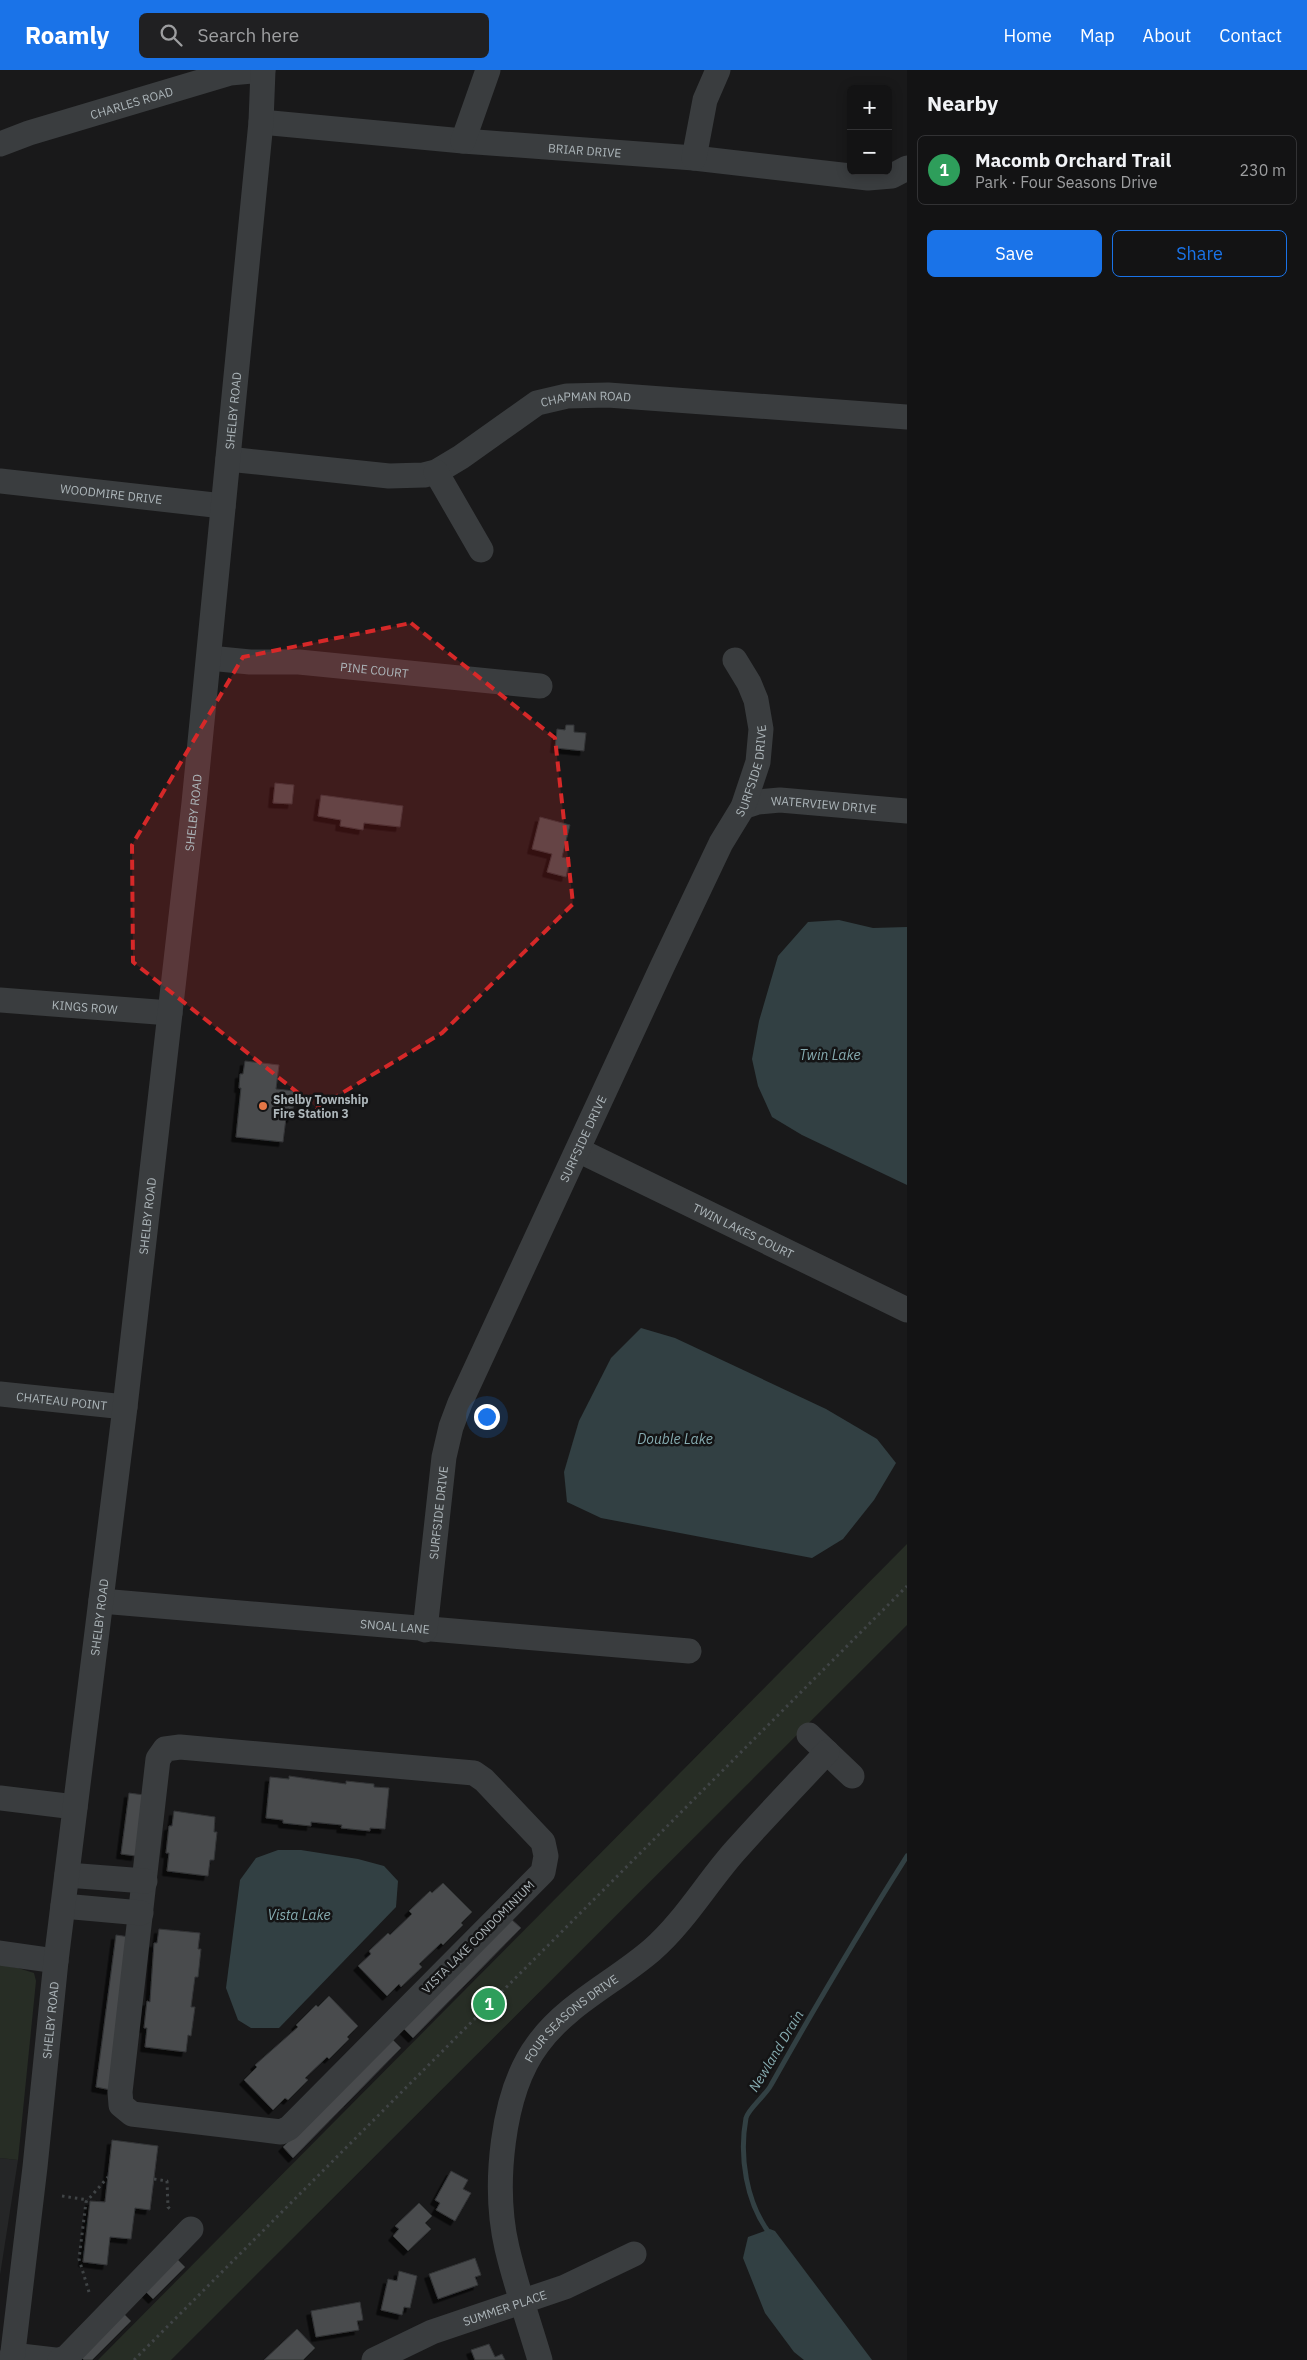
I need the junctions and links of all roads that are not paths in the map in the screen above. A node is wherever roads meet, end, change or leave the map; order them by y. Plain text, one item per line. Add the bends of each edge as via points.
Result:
1 (263, 70) edge
2 (488, 70) edge
3 (718, 70) edge
4 (261, 122) junction
5 (463, 142) junction
6 (0, 144) edge
7 (694, 158) junction
8 (907, 168) edge
9 (907, 417) edge
10 (228, 459) junction
11 (436, 472) junction
12 (0, 481) edge
13 (223, 506) junction
14 (481, 550) dead end
15 (209, 658) junction
16 (735, 660) dead end
17 (540, 686) dead end
18 (742, 807) junction
19 (907, 811) edge
20 (0, 1000) edge
21 (170, 1013) junction
22 (578, 1150) junction
23 (907, 1310) edge
24 (0, 1394) edge
25 (125, 1407) junction
26 (101, 1601) junction
27 (425, 1630) junction
28 (689, 1651) dead end
29 (852, 1776) dead end
30 (0, 1798) edge
31 (74, 1807) junction
32 (67, 1875) junction
33 (145, 1881) junction
34 (63, 1906) junction
35 (141, 1913) junction
36 (0, 1953) edge
37 (56, 1961) junction
38 (191, 2229) dead end
39 (634, 2254) dead end
40 (522, 2302) junction
41 (12, 2357) edge
42 (55, 2360) edge
43 (60, 2360) edge
44 (374, 2360) edge
45 (540, 2360) edge

1 - 4 street, SHELBY ROAD
1 - 6 street, CHARLES ROAD via 230,73
2 - 5 street
3 - 7 street via 705,100
4 - 5 street, BRIAR DRIVE
4 - 10 street, SHELBY ROAD
5 - 7 street, BRIAR DRIVE
7 - 8 street, BRIAR DRIVE via 868,178 892,176
9 - 11 street, CHAPMAN ROAD via 608,395 567,396 537,403
10 - 11 street, CHAPMAN ROAD via 389,476
10 - 13 street, SHELBY ROAD
11 - 14 street
12 - 13 street, WOODMIRE DRIVE
13 - 15 street, SHELBY ROAD
15 - 17 street, PINE COURT via 299,662
15 - 21 street, SHELBY ROAD
16 - 18 street, SURFSIDE DRIVE via 756,700 760,729 758,762
18 - 19 street, WATERVIEW DRIVE via 780,800
18 - 22 street, SURFSIDE DRIVE via 704,878
20 - 21 street, KINGS ROW
21 - 25 street, SHELBY ROAD
22 - 23 street, TWIN LAKES COURT
22 - 27 street, SURFSIDE DRIVE via 474,1372 452,1427 444,1457
24 - 25 street, CHATEAU POINT
25 - 26 street, SHELBY ROAD
26 - 27 street, SNOAL LANE
26 - 31 street, SHELBY ROAD
27 - 28 street, SNOAL LANE
29 - 40 street, FOUR SEASONS DRIVE via 818,1744 682,1918 652,1950 561,2020 538,2043 514,2089 504,2142 502,2195 507,2246
30 - 31 street
31 - 32 street, SHELBY ROAD
32 - 33 street
32 - 34 street, SHELBY ROAD
33 - 35 street, VISTA LAKE CONDOMINIUM
33 - 35 street, VISTA LAKE CONDOMINIUM via 158,1759 165,1749 180,1747 474,1773 543,1842 546,1856 543,1872 290,2128 281,2132 132,2114 121,2105
34 - 35 street
34 - 37 street, SHELBY ROAD
36 - 37 street
37 - 41 street, SHELBY ROAD
38 - 43 street
39 - 40 street, SUMMER PLACE via 588,2277
40 - 44 street, SUMMER PLACE via 432,2332
40 - 45 street, FOUR SEASONS DRIVE
41 - 42 street

